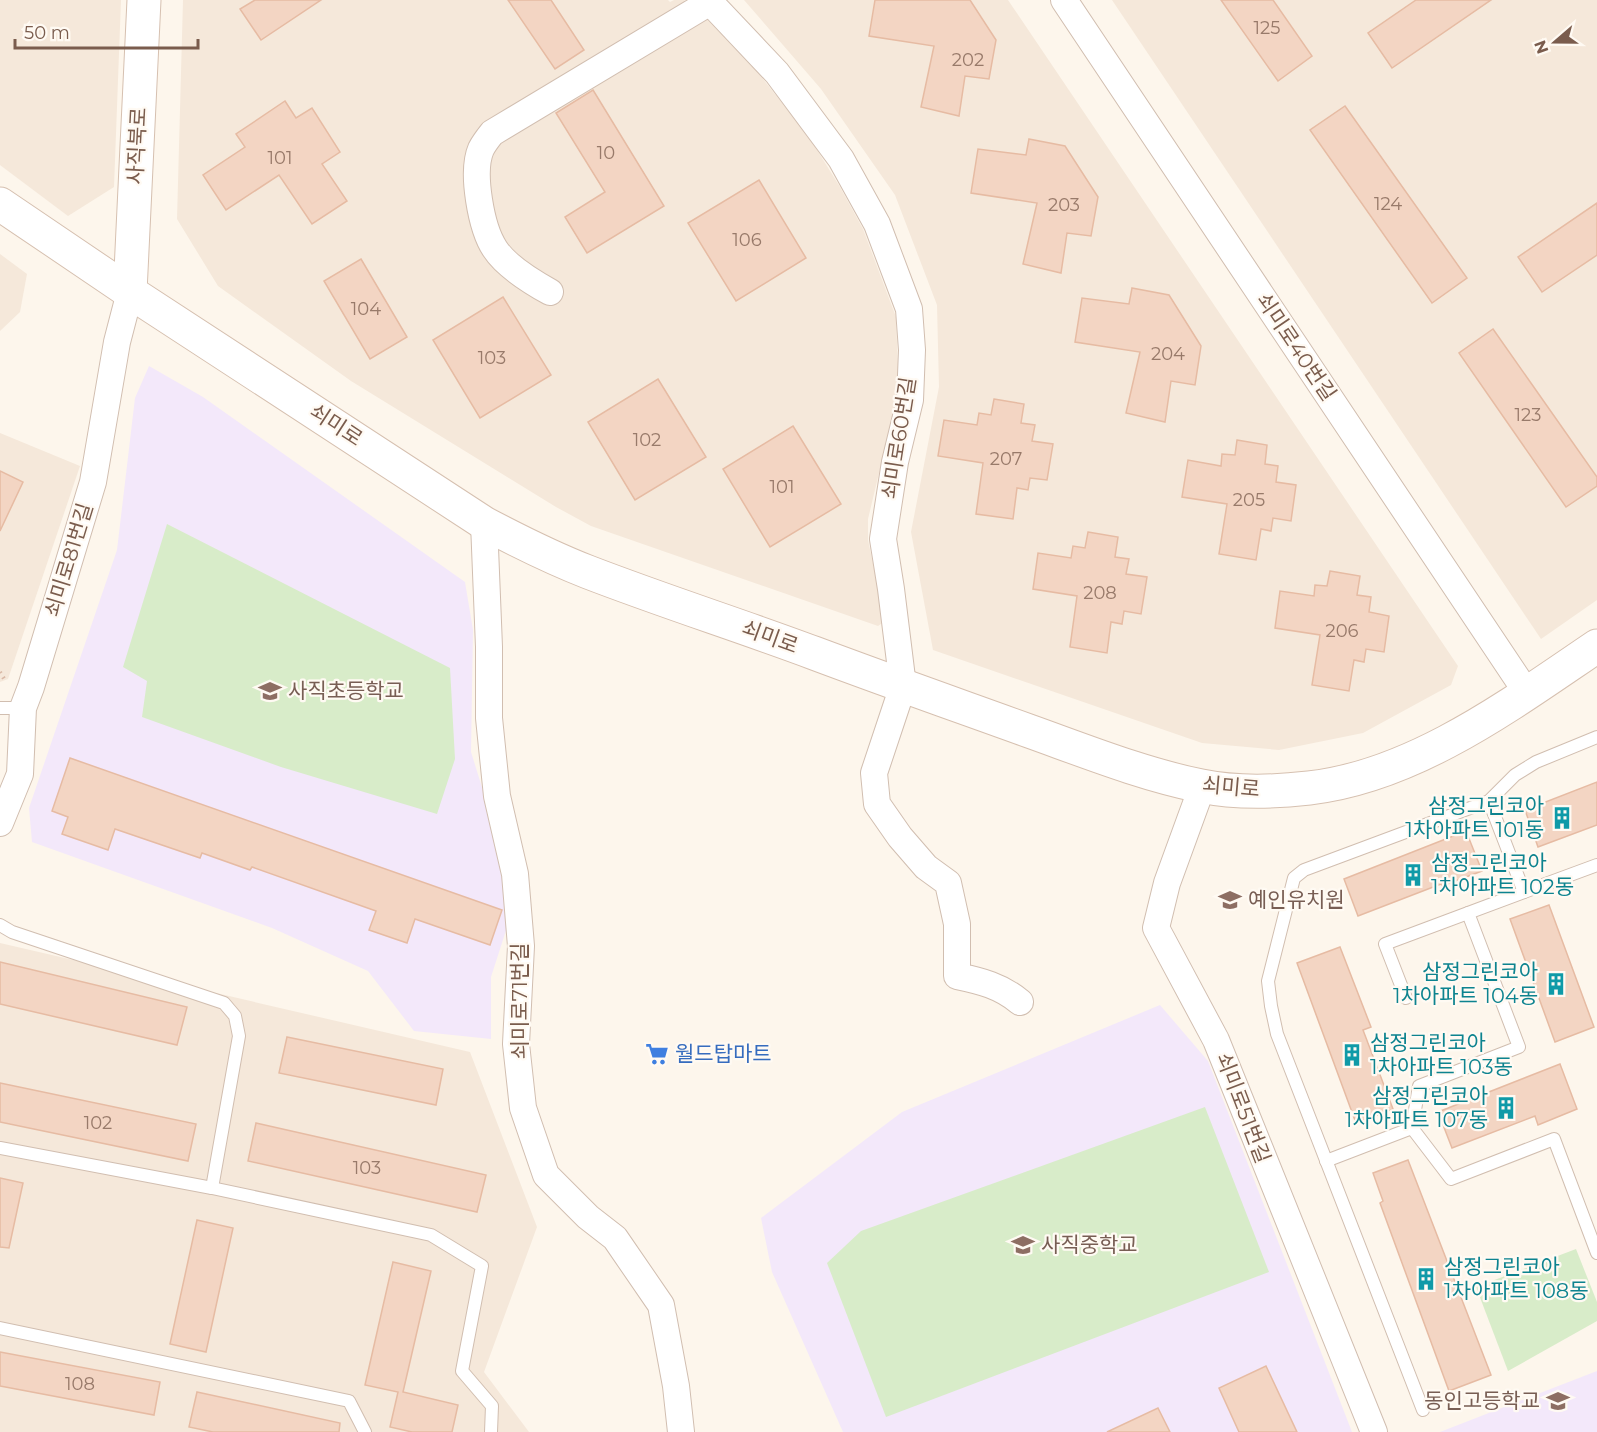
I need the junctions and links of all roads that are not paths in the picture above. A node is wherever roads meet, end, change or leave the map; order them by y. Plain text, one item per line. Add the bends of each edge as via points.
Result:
1 (144, 0) edge
2 (1064, 0) edge
3 (709, 1) edge
4 (0, 204) edge
5 (130, 292) junction
6 (550, 292) dead end
7 (484, 523) junction
8 (1597, 646) edge
9 (903, 686) junction
10 (1527, 693) junction
11 (11, 708) edge
12 (1597, 736) edge
13 (1202, 787) junction
14 (1489, 801) junction
15 (0, 824) edge
16 (1597, 865) edge
17 (1524, 892) junction
18 (1468, 913) junction
19 (0, 925) edge
20 (1406, 998) dead end
21 (1020, 1002) dead end
22 (1412, 1128) junction
23 (0, 1148) edge
24 (1326, 1161) junction
25 (212, 1188) junction
26 (1597, 1253) edge
27 (0, 1328) edge
28 (1423, 1410) dead end
29 (366, 1432) edge
30 (491, 1432) edge
31 (681, 1432) edge
32 (1374, 1432) edge

1 - 5 main road, 사직북로
2 - 10 street, 쇠미로40번길
3 - 6 street via 492,133 481,150 477,173 479,198 495,249 526,279
3 - 9 street, 쇠미로60번길 via 777,73 841,159 878,224 909,309 909,400 883,539
4 - 5 main road, 쇠미로
5 - 7 main road, 쇠미로
5 - 11 street, 쇠미로81번길 via 117,342 93,482 31,687
7 - 9 main road, 쇠미로 via 586,572
7 - 31 street, 쇠미로71번길 via 489,718 497,796 515,874 521,946 516,1044 523,1108 546,1175 615,1238 661,1305
8 - 10 main road, 쇠미로
9 - 13 main road, 쇠미로 via 1125,765
9 - 21 street via 874,773 877,804 926,867 948,884 957,924 957,976 989,983
10 - 13 main road, 쇠미로 via 1450,741 1379,771 1336,784 1267,791
11 - 15 street, 쇠미로81번길 via 20,774
12 - 14 lane via 1536,762 1515,775
13 - 32 street, 쇠미로51번길 via 1167,883 1156,928 1216,1040
14 - 17 lane
14 - 24 lane via 1304,870 1294,878 1268,981 1277,1034
16 - 17 lane
17 - 18 lane
18 - 20 lane via 1385,944
18 - 22 lane via 1520,1047 1419,1086
19 - 25 lane via 224,1003 235,1016 239,1036
22 - 24 lane
22 - 26 lane via 1451,1179 1554,1139
23 - 25 lane
24 - 28 lane
25 - 30 lane via 431,1234 482,1266 462,1371 492,1406
27 - 29 lane via 349,1401

